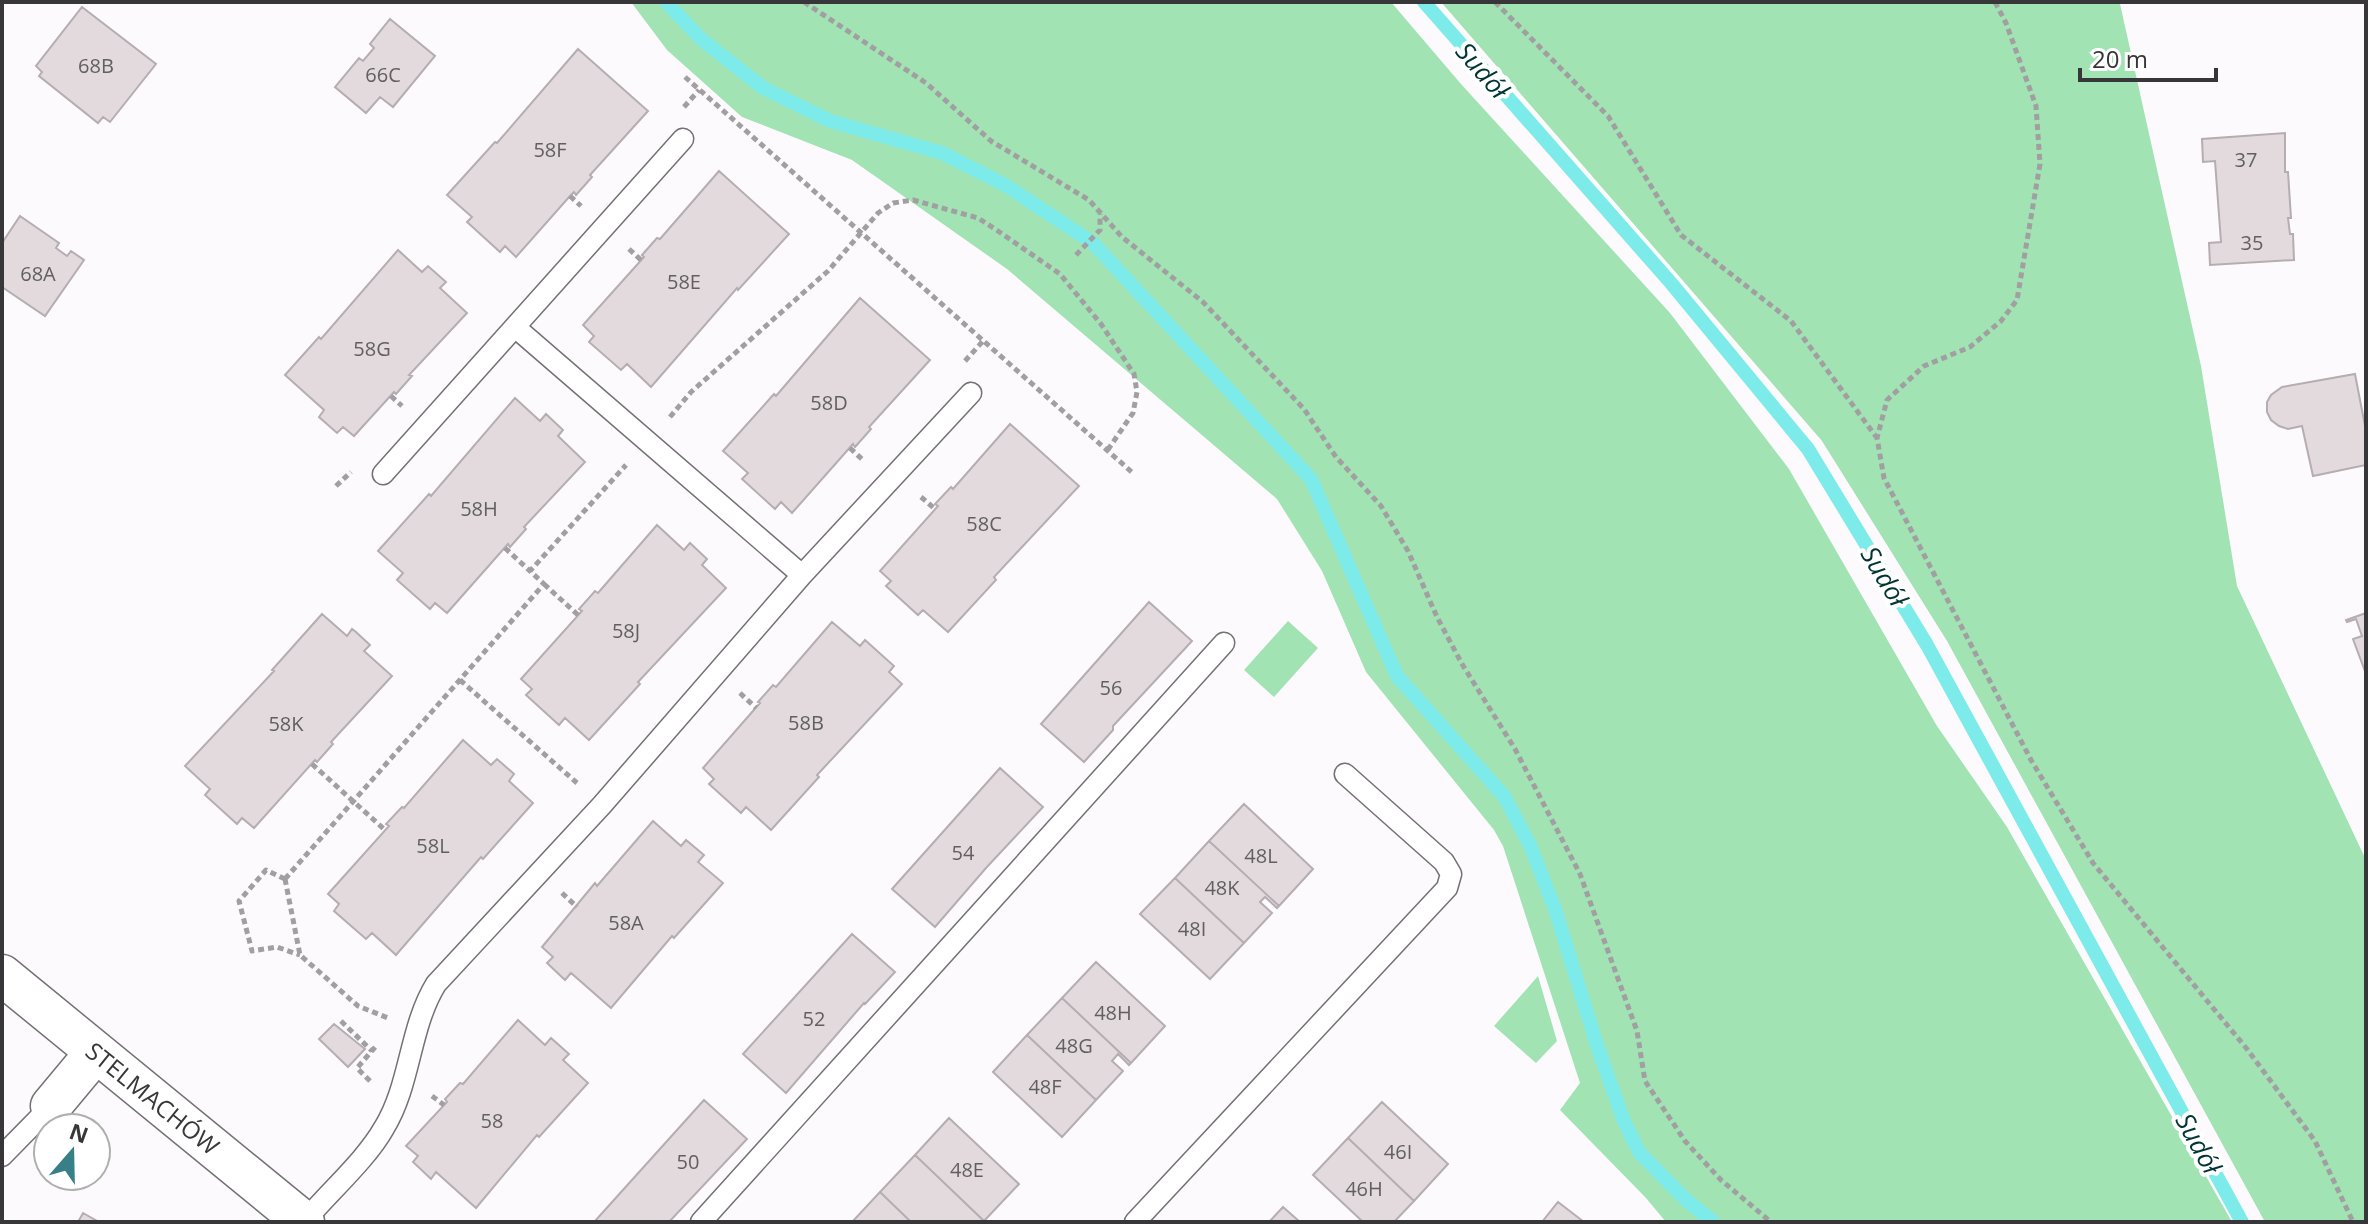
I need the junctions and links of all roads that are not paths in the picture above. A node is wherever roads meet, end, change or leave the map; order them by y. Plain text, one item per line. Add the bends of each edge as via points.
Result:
1 (683, 139) dead end
2 (515, 327) junction
3 (971, 393) dead end
4 (383, 474) dead end
5 (802, 575) junction
6 (1224, 643) dead end
7 (1345, 774) dead end
8 (2, 975) edge
9 (96, 1052) junction
10 (51, 1106) joint
11 (2, 1156) edge
12 (304, 1222) edge
13 (701, 1222) edge
14 (1135, 1222) edge

1 - 2 lane
2 - 4 lane
2 - 5 lane
3 - 5 lane
5 - 12 lane via 602,805 436,984 425,1001 385,1128
6 - 13 lane
7 - 14 lane via 1444,862 1451,874 1447,888
8 - 9 street, STELMACHÓW
9 - 10 street
9 - 12 street, STELMACHÓW
10 - 11 lane

